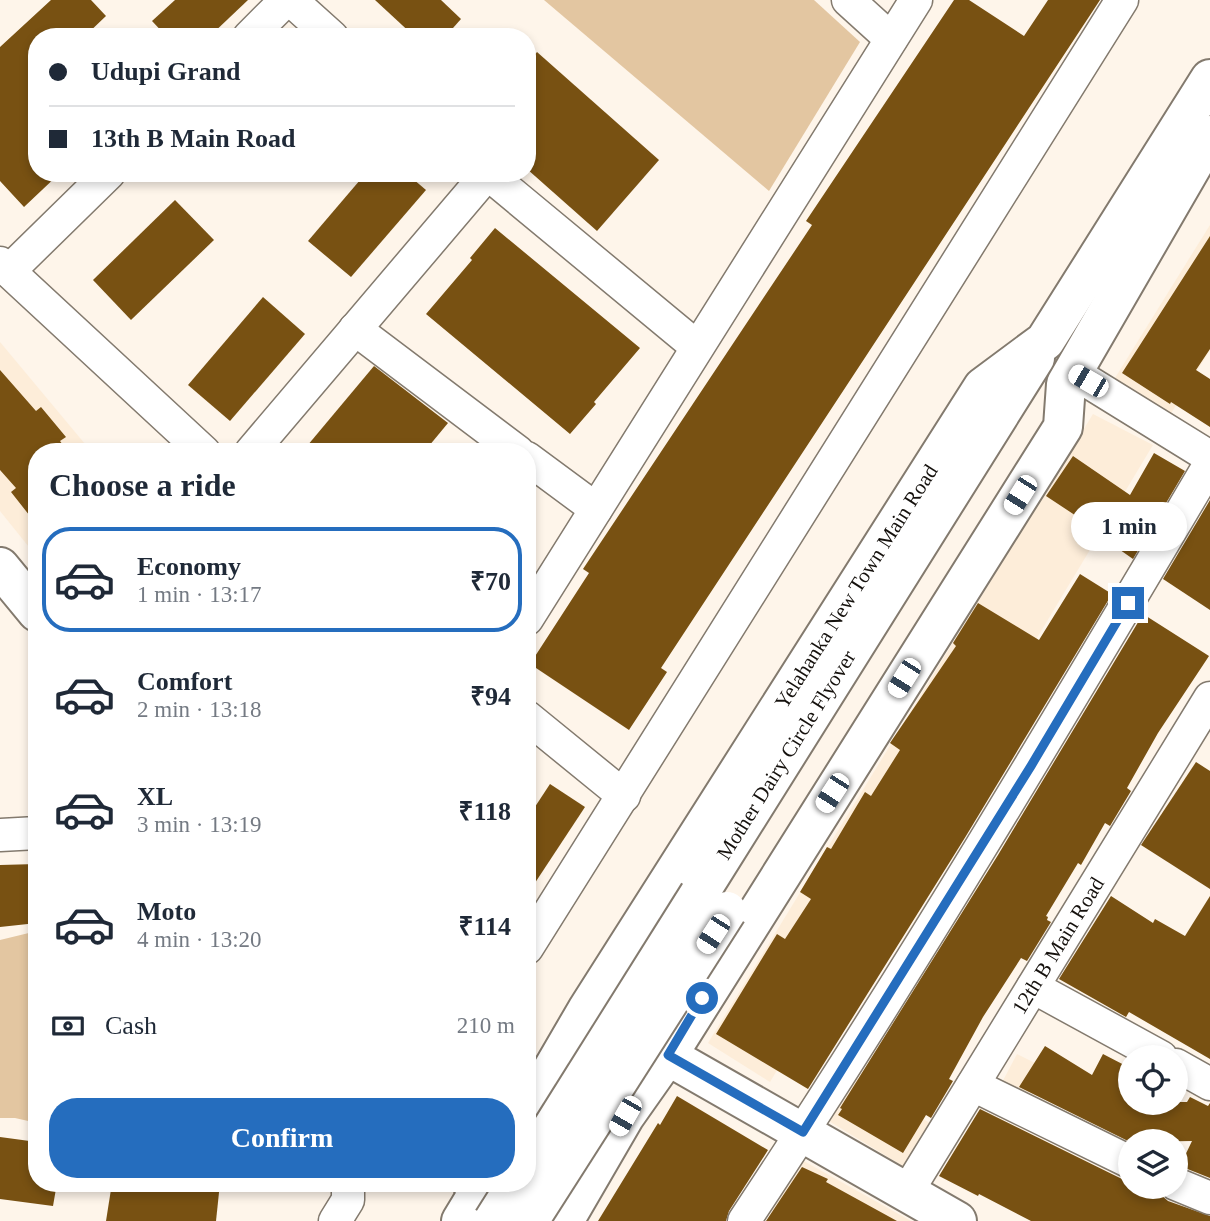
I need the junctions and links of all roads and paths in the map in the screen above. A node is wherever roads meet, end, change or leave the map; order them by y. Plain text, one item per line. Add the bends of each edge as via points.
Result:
1 (288, 0) edge
2 (848, 0) edge
3 (916, 0) edge
4 (1122, 0) edge
5 (258, 28) edge
6 (321, 28) edge
7 (891, 39) junction
8 (1210, 79) edge
9 (1210, 135) edge
10 (99, 182) edge
11 (479, 182) edge
12 (498, 182) edge
13 (5, 267) edge
14 (355, 329) junction
15 (1045, 341) junction
16 (698, 347) junction
17 (1070, 378) junction
18 (194, 443) edge
19 (259, 443) edge
20 (506, 443) edge
21 (1210, 457) edge
22 (1210, 464) edge
23 (536, 465) edge
24 (596, 509) junction
25 (0, 567) edge
26 (28, 601) edge
27 (536, 605) edge
28 (1210, 698) edge
29 (536, 724) edge
30 (624, 796) junction
31 (28, 833) edge
32 (0, 835) edge
33 (713, 902) junction
34 (536, 934) edge
35 (1033, 987) junction
36 (587, 1010) junction
37 (1139, 1045) edge
38 (668, 1055) junction
39 (1188, 1072) edge
40 (1210, 1084) edge
41 (973, 1085) junction
42 (536, 1098) edge
43 (803, 1132) junction
44 (536, 1155) edge
45 (1118, 1156) edge
46 (1188, 1189) edge
47 (348, 1192) edge
48 (496, 1192) edge
49 (907, 1192) junction
50 (1210, 1198) edge
51 (478, 1200) edge
52 (335, 1221) edge
53 (521, 1221) edge
54 (529, 1221) edge
55 (564, 1221) edge
56 (744, 1221) edge
57 (957, 1221) edge

1 - 5 street
1 - 6 street
2 - 7 street
3 - 7 street
4 - 30 street
7 - 16 street
8 - 15 main road, Yelahanka New Town Main Road
9 - 17 main road
10 - 13 street
11 - 14 street
12 - 16 street
13 - 18 street
14 - 19 street
14 - 20 street
15 - 33 main road, Mother Dairy Circle Flyover
15 - 36 main road, Yelahanka New Town Main Road via 983,387
16 - 24 street
17 - 21 street
17 - 33 main road, Mother Dairy Circle Flyover
17 - 38 main road via 1063,427
22 - 43 street via 1031,766
23 - 24 street
24 - 27 street
25 - 26 main road
28 - 35 street, 12th B Main Road
29 - 30 street
30 - 34 street
31 - 32 street
33 - 44 main road, Mother Dairy Circle Flyover, bridge
33 - 54 main road, Mother Dairy Circle Flyover, bridge
35 - 37 street
35 - 41 street, 12th B Main Road
36 - 38 main road
36 - 42 main road, Yelahanka New Town Main Road
38 - 43 main road
38 - 55 main road via 625,1116
39 - 40 street
41 - 45 street
41 - 49 street, 12th B Main Road
43 - 49 main road
43 - 56 street
46 - 50 street
47 - 52 street
48 - 51 main road, bridge
49 - 57 main road
51 - 53 main road

